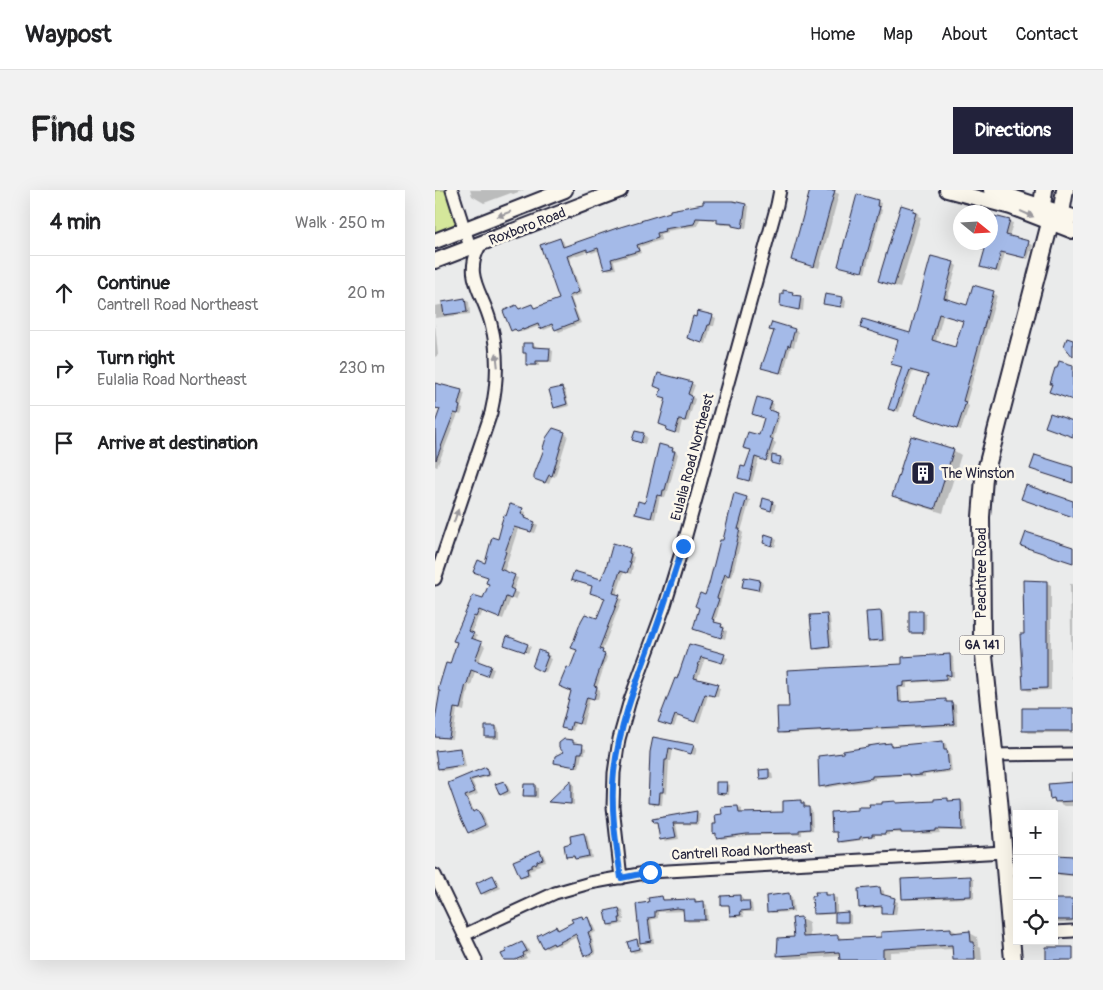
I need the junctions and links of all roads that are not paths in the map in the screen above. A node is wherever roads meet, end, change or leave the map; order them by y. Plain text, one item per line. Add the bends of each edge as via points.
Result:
1 (452, 190) edge
2 (565, 190) edge
3 (620, 190) edge
4 (780, 190) edge
5 (947, 190) edge
6 (991, 190) edge
7 (1065, 190) edge
8 (1043, 198) edge
9 (1061, 218) edge
10 (464, 229) junction
11 (1073, 231) edge
12 (435, 241) edge
13 (476, 245) junction
14 (435, 261) edge
15 (435, 578) edge
16 (1073, 754) edge
17 (993, 755) junction
18 (1003, 852) junction
19 (435, 875) edge
20 (621, 878) junction
21 (1013, 923) edge
22 (1073, 931) edge
23 (1058, 932) edge
24 (464, 935) junction
25 (1013, 945) edge
26 (477, 960) edge
27 (1013, 960) edge

1 - 10 street
2 -> 10 main road, Roxboro Road
3 - 13 main road, Roxboro Road
4 - 20 street, Eulalia Road Northeast via 683,546 619,739 613,807
5 -> 9 main road
6 - 8 main road
7 - 9 highway, GA 141
8 - 9 highway
9 - 11 main road
9 - 17 highway, Peachtree Road / GA 141 via 1040,266 984,478 981,517 982,637
10 - 12 main road, Roxboro Road
10 - 13 street
13 - 14 main road, Roxboro Road
15 -> 13 street via 496,390 498,368 491,322 473,272
16 - 17 street
17 - 18 highway, Peachtree Road / GA 141
18 - 20 street, Cantrell Road Northeast via 694,868
18 - 21 highway, Peachtree Road / GA 141
19 - 24 street
20 - 24 street, Cantrell Road Northeast via 555,894
22 - 23 street
24 - 26 street
25 - 27 highway, Peachtree Road / GA 141

